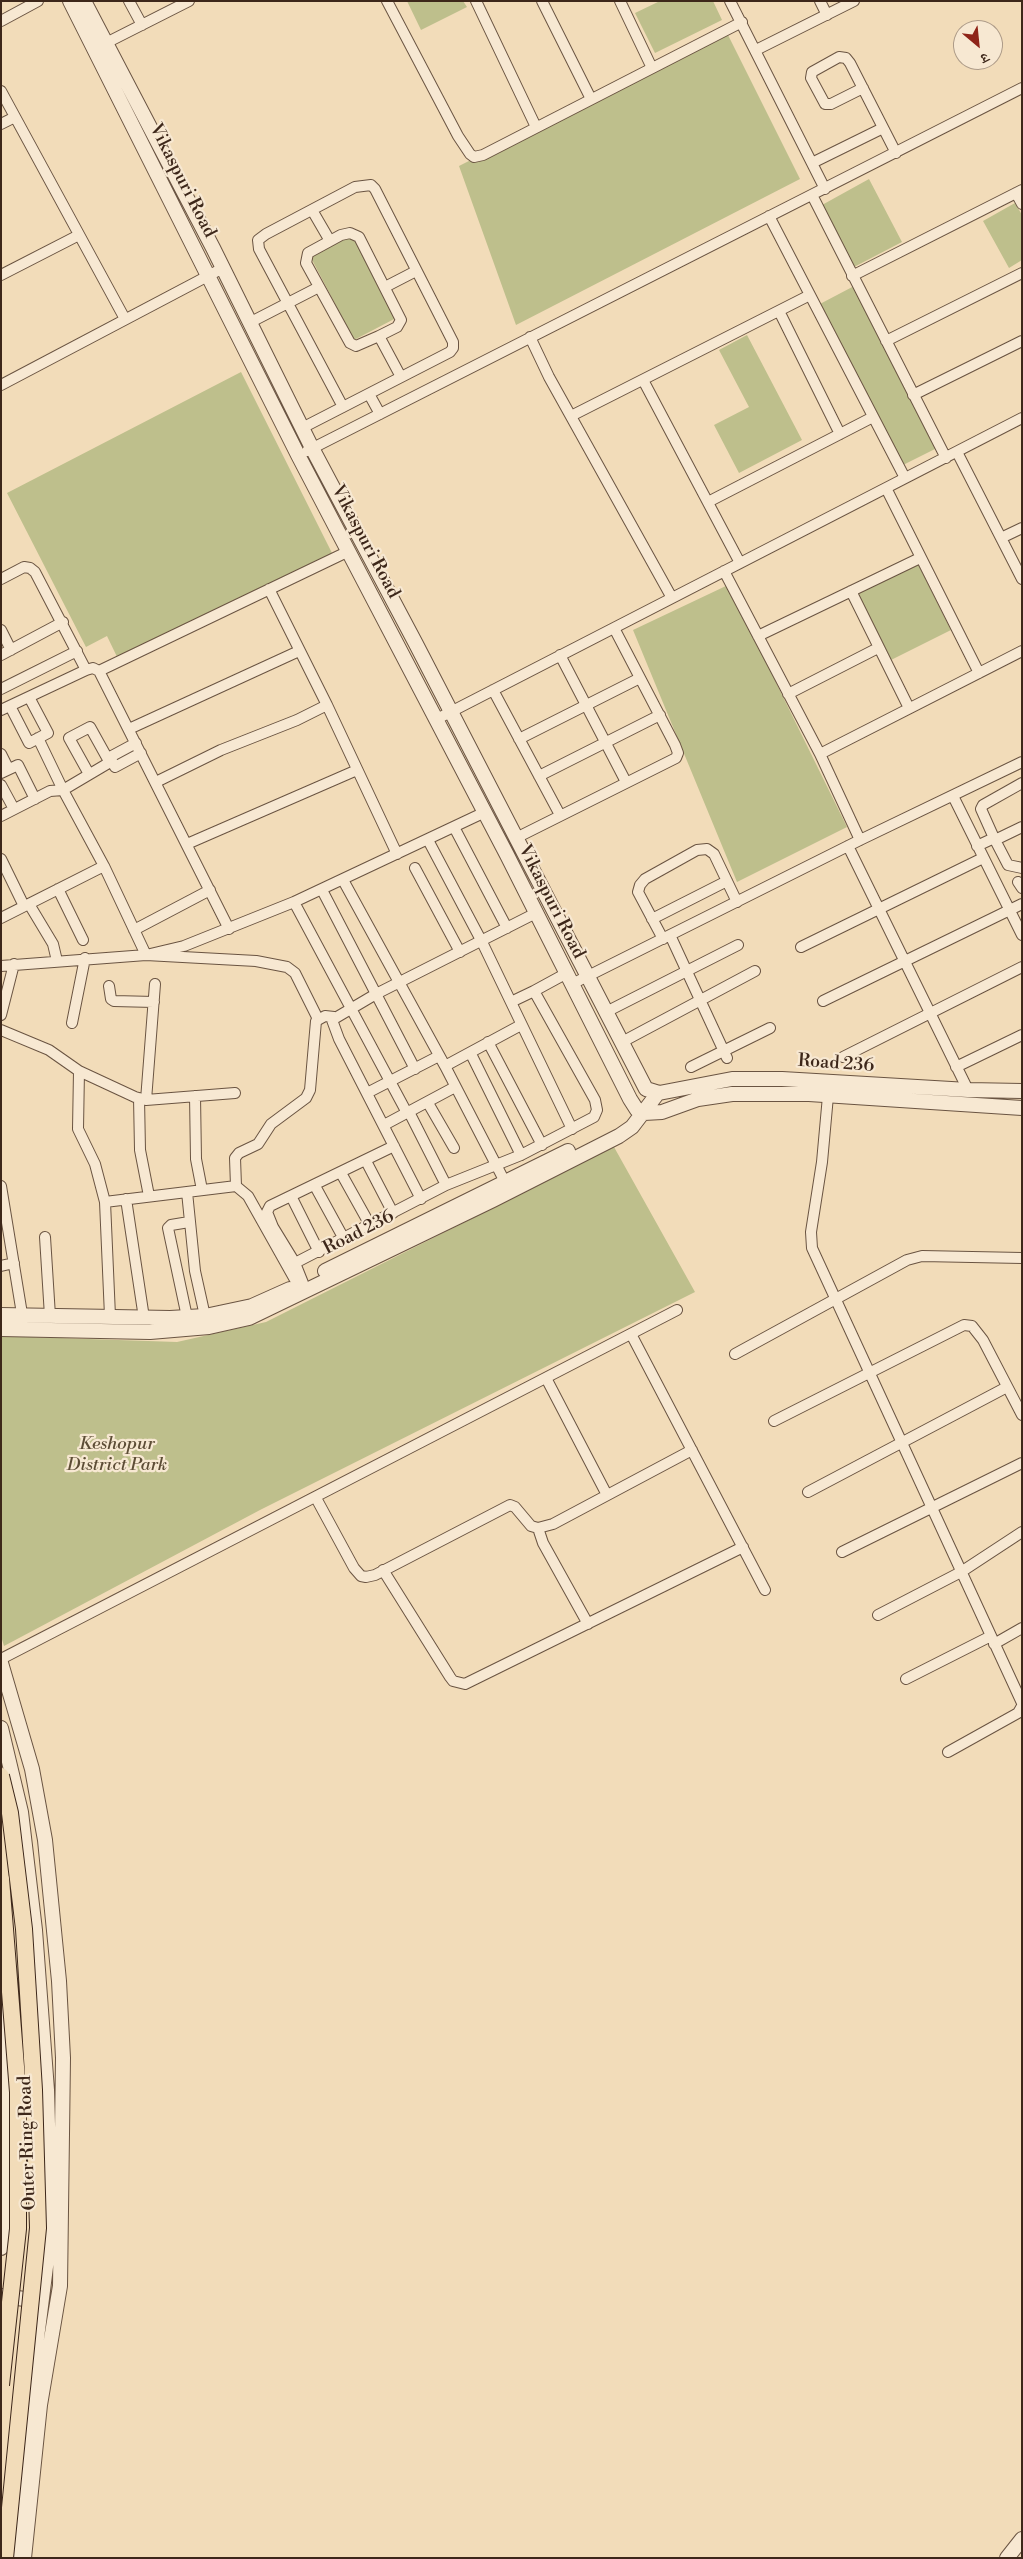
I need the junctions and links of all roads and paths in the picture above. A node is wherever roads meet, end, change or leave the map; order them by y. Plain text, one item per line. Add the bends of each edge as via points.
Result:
1 (38, 1) edge
2 (70, 1) edge
3 (84, 1) edge
4 (129, 1) edge
5 (387, 1) edge
6 (476, 1) edge
7 (542, 1) edge
8 (620, 1) edge
9 (730, 1) edge
10 (820, 1) edge
11 (854, 1) edge
12 (184, 2) edge
13 (827, 15) junction
14 (1, 21) edge
15 (742, 22) junction
16 (142, 25) junction
17 (106, 44) junction
18 (756, 50) junction
19 (652, 68) junction
20 (863, 88) junction
21 (1022, 88) edge
22 (1, 91) edge
23 (591, 99) junction
24 (15, 117) junction
25 (1, 124) edge
26 (536, 127) junction
27 (883, 128) junction
28 (896, 153) junction
29 (812, 163) junction
30 (824, 189) junction
31 (1019, 192) edge
32 (812, 195) junction
33 (1022, 204) edge
34 (312, 210) junction
35 (769, 216) junction
36 (79, 235) junction
37 (330, 241) junction
38 (222, 268) junction
39 (416, 271) junction
40 (2, 272) edge
41 (1022, 273) edge
42 (208, 275) junction
43 (852, 276) junction
44 (319, 287) junction
45 (385, 287) junction
46 (810, 295) junction
47 (287, 303) junction
48 (778, 312) junction
49 (125, 319) junction
50 (250, 322) junction
51 (379, 336) junction
52 (530, 337) junction
53 (886, 341) junction
54 (1022, 341) edge
55 (401, 377) junction
56 (643, 380) junction
57 (1, 385) edge
58 (369, 394) junction
59 (914, 395) junction
60 (343, 407) junction
61 (380, 414) junction
62 (571, 416) junction
63 (873, 417) junction
64 (1022, 418) edge
65 (302, 428) junction
66 (840, 434) junction
67 (312, 448) junction
68 (957, 452) junction
69 (298, 455) junction
70 (946, 458) junction
71 (905, 478) junction
72 (886, 488) junction
73 (708, 502) junction
74 (1022, 528) edge
75 (1001, 538) junction
76 (348, 552) junction
77 (920, 558) junction
78 (740, 563) junction
79 (724, 572) junction
80 (1, 579) edge
81 (1022, 579) edge
82 (269, 588) junction
83 (851, 591) junction
84 (672, 598) junction
85 (63, 622) junction
86 (614, 628) junction
87 (1, 630) edge
88 (758, 636) junction
89 (878, 648) junction
90 (11, 650) junction
91 (77, 651) junction
92 (299, 651) junction
93 (1022, 651) edge
94 (1, 655) edge
95 (560, 655) junction
96 (86, 670) junction
97 (99, 671) junction
98 (979, 673) junction
99 (640, 678) junction
100 (1, 689) edge
101 (493, 690) junction
102 (788, 694) junction
103 (29, 697) junction
104 (586, 704) junction
105 (327, 705) junction
106 (6, 708) edge
107 (910, 708) junction
108 (451, 712) junction
109 (660, 715) junction
110 (435, 720) junction
111 (129, 729) junction
112 (38, 738) junction
113 (520, 739) junction
114 (605, 742) junction
115 (136, 743) junction
116 (141, 753) junction
117 (1, 754) edge
118 (820, 754) junction
119 (111, 762) junction
120 (1022, 762) edge
121 (5, 770) edge
122 (357, 770) junction
123 (89, 774) junction
124 (539, 776) junction
125 (156, 782) junction
126 (626, 782) junction
127 (1022, 783) edge
128 (1, 784) edge
129 (63, 790) junction
130 (953, 796) junction
131 (35, 799) junction
132 (14, 809) junction
133 (483, 812) junction
134 (560, 815) junction
135 (1, 816) edge
136 (454, 826) junction
137 (1022, 826) edge
138 (516, 838) junction
139 (995, 839) junction
140 (428, 840) junction
141 (860, 840) junction
142 (187, 844) junction
143 (848, 846) junction
144 (977, 846) junction
145 (397, 854) junction
146 (983, 858) junction
147 (1, 859) edge
148 (104, 866) junction
149 (415, 868) dead end
150 (1022, 868) edge
151 (344, 880) junction
152 (727, 881) junction
153 (58, 889) junction
154 (210, 890) junction
155 (322, 890) junction
156 (294, 902) junction
157 (737, 902) junction
158 (1022, 904) edge
159 (27, 905) junction
160 (879, 910) junction
161 (1010, 910) junction
162 (536, 913) junction
163 (1, 918) edge
164 (652, 919) junction
165 (507, 928) junction
166 (229, 929) junction
167 (134, 930) junction
168 (1022, 935) edge
169 (667, 937) junction
170 (84, 940) dead end
171 (482, 942) junction
172 (738, 945) dead end
173 (801, 947) dead end
174 (460, 952) junction
175 (146, 955) junction
176 (85, 958) junction
177 (57, 961) junction
178 (904, 961) junction
179 (14, 964) junction
180 (1, 966) edge
181 (1022, 967) edge
182 (754, 971) dead end
183 (687, 972) junction
184 (588, 976) junction
185 (570, 979) junction
186 (398, 983) junction
187 (155, 984) dead end
188 (109, 986) dead end
189 (534, 991) junction
190 (376, 994) junction
191 (700, 1000) junction
192 (822, 1000) dead end
193 (154, 1002) junction
194 (511, 1002) junction
195 (352, 1008) junction
196 (606, 1012) junction
197 (930, 1013) junction
198 (1, 1015) edge
199 (334, 1017) junction
200 (318, 1019) junction
201 (72, 1023) dead end
202 (521, 1025) junction
203 (770, 1028) dead end
204 (1, 1030) edge
205 (1022, 1035) edge
206 (488, 1042) junction
207 (622, 1042) junction
208 (471, 1054) junction
209 (726, 1055) junction
210 (440, 1056) junction
211 (843, 1057) dead end
212 (445, 1066) junction
213 (691, 1067) dead end
214 (956, 1067) junction
215 (415, 1068) junction
216 (78, 1071) junction
217 (390, 1081) junction
218 (456, 1087) junction
219 (650, 1089) junction
220 (968, 1090) junction
221 (1022, 1091) edge
222 (235, 1093) dead end
223 (367, 1093) junction
224 (195, 1096) junction
225 (828, 1096) junction
226 (142, 1099) junction
227 (428, 1103) junction
228 (637, 1107) junction
229 (1022, 1108) edge
230 (408, 1112) junction
231 (384, 1125) junction
232 (572, 1129) junction
233 (542, 1144) junction
234 (394, 1146) junction
235 (454, 1148) dead end
236 (521, 1155) junction
237 (366, 1161) junction
238 (496, 1164) junction
239 (341, 1173) junction
240 (505, 1182) junction
241 (446, 1185) junction
242 (1, 1186) edge
243 (236, 1186) junction
244 (314, 1186) junction
245 (202, 1190) junction
246 (188, 1192) junction
247 (149, 1196) junction
248 (291, 1196) junction
249 (126, 1199) junction
250 (421, 1199) junction
251 (105, 1202) junction
252 (393, 1213) junction
253 (189, 1222) junction
254 (370, 1225) junction
255 (45, 1237) dead end
256 (344, 1238) junction
257 (318, 1252) junction
258 (1022, 1258) edge
259 (14, 1263) junction
260 (295, 1263) junction
261 (1, 1266) edge
262 (300, 1284) junction
263 (835, 1300) junction
264 (677, 1310) dead end
265 (1, 1315) edge
266 (23, 1315) junction
267 (52, 1316) junction
268 (110, 1316) junction
269 (206, 1316) junction
270 (187, 1317) junction
271 (143, 1325) junction
272 (1, 1329) edge
273 (25, 1330) junction
274 (631, 1334) junction
275 (735, 1354) dead end
276 (869, 1374) junction
277 (546, 1378) junction
278 (1007, 1387) junction
279 (1022, 1415) edge
280 (774, 1421) dead end
281 (901, 1442) junction
282 (692, 1450) junction
283 (1022, 1462) edge
284 (808, 1492) dead end
285 (607, 1495) junction
286 (316, 1498) junction
287 (931, 1508) junction
288 (538, 1528) junction
289 (1022, 1532) edge
290 (743, 1547) junction
291 (842, 1552) dead end
292 (383, 1570) junction
293 (961, 1572) junction
294 (766, 1590) dead end
295 (878, 1615) dead end
296 (588, 1624) junction
297 (1022, 1628) edge
298 (993, 1640) junction
299 (1, 1659) edge
300 (1, 1663) edge
301 (906, 1679) dead end
302 (1022, 1704) edge
303 (1, 1728) edge
304 (948, 1752) dead end
305 (1, 1776) edge
306 (1, 1879) edge
307 (1, 1962) edge
308 (4, 2128) edge
309 (1, 2248) edge
310 (1, 2296) edge
311 (41, 2301) junction
312 (1, 2385) edge
313 (1022, 2539) edge
314 (1, 2550) edge
315 (15, 2556) edge
316 (1007, 2558) edge

1 - 14 street
2 - 42 street, Vikaspuri Road
3 - 17 street, Vikaspuri Road
4 - 16 street
5 - 26 street via 470,154 483,155
6 - 26 street
7 - 23 street
8 - 19 street
9 - 15 street
10 - 13 street
11 - 13 street
12 - 16 street
13 - 18 street
15 - 18 street
15 - 19 street
16 - 17 street
17 - 38 street, Vikaspuri Road
18 - 29 street
19 - 23 street
20 - 20 street via 825,104 811,78 812,72 839,57 846,58
20 - 27 street
21 - 28 street
22 - 24 street
23 - 26 street
24 - 25 street
24 - 36 street
27 - 28 street
27 - 29 street
28 - 30 street
29 - 30 street
30 - 32 street
31 - 33 street
31 - 43 street
32 - 35 street
32 - 43 street
34 - 37 street
34 - 39 street via 356,187 371,185
34 - 47 street via 258,240 259,249
35 - 46 street
35 - 52 street
36 - 40 street
36 - 49 street
37 - 44 street via 306,257
37 - 45 street via 350,233 359,237
38 - 42 street
38 - 50 street, Vikaspuri Road
39 - 45 street
39 - 55 street via 453,342 453,348
41 - 53 street
42 - 49 street
42 - 69 street, Vikaspuri Road
43 - 53 street
44 - 47 street
44 - 51 street via 352,345
45 - 51 street via 401,320 397,327
46 - 48 street
46 - 63 street
47 - 50 street
47 - 60 street
48 - 56 street
48 - 66 street
49 - 57 street
50 - 65 street, Vikaspuri Road
51 - 55 street
52 - 61 street
52 - 62 street
53 - 59 street
54 - 59 street
55 - 58 street
56 - 62 street
56 - 73 street
58 - 60 street
58 - 61 street
59 - 70 street
60 - 65 street
61 - 67 street
62 - 84 street
63 - 66 street
63 - 71 street
64 - 68 street
65 - 67 street, Vikaspuri Road
66 - 73 street
67 - 69 street
67 - 108 street, Vikaspuri Road
68 - 70 street
68 - 75 street
69 - 76 street, Vikaspuri Road
70 - 71 street
71 - 72 street
72 - 77 street
72 - 78 street
73 - 78 street
74 - 75 street
75 - 81 street
76 - 82 street
76 - 110 street, Vikaspuri Road
77 - 83 street
77 - 98 street
78 - 79 street
79 - 84 street
79 - 88 street
80 - 85 street via 30,568 42,582
82 - 92 street
82 - 97 street
83 - 88 street
83 - 89 street
84 - 86 street
85 - 90 street
85 - 91 street
86 - 95 street
86 - 99 street
87 - 90 street
88 - 102 street
89 - 102 street
89 - 107 street
90 - 94 street
91 - 96 street
91 - 100 street
92 - 105 street
92 - 111 street
93 - 98 street
95 - 101 street
95 - 104 street
96 - 97 street via 93,668
96 - 103 street
97 - 111 street
98 - 107 street
99 - 104 street
99 - 109 street
101 - 108 street
101 - 113 street
102 - 118 street
103 - 106 street
103 - 112 street via 48,733
104 - 113 street
104 - 114 street
105 - 122 street
105 - 125 street
106 - 112 street via 29,743
107 - 118 street
108 - 110 street
108 - 138 street, Vikaspuri Road
109 - 114 street
109 - 126 street via 678,753 676,758
110 - 133 street, Vikaspuri Road
111 - 115 street
112 - 129 street
113 - 124 street
114 - 124 street
114 - 126 street
115 - 116 street
115 - 119 street via 110,757
116 - 119 street via 115,767
116 - 125 street
117 - 121 street
118 - 141 street
119 - 123 street
119 - 123 street via 90,727 69,738
120 - 130 street
121 - 131 street via 18,765
122 - 142 street
122 - 145 street
123 - 129 street
124 - 134 street
125 - 142 street
126 - 134 street
127 - 139 street via 981,809
128 - 132 street
129 - 131 street via 57,789
129 - 148 street
130 - 141 street
130 - 144 street
131 - 132 street
132 - 135 street
133 - 136 street
133 - 162 street, Vikaspuri Road
134 - 138 street
136 - 140 street
136 - 165 street
137 - 139 street
138 - 184 street, Vikaspuri Road
139 - 144 street
139 - 150 street via 1008,865
140 - 145 street
140 - 171 street
141 - 143 street
142 - 154 street
143 - 157 street
143 - 160 street
144 - 146 street
145 - 151 street
146 - 160 street
146 - 161 street
147 - 159 street
148 - 153 street
148 - 167 street
149 - 174 street
151 - 155 street
151 - 186 street
152 - 157 street
152 - 164 street
152 - 164 street via 714,854 708,849 697,850 640,885 638,892
153 - 159 street
153 - 170 street
154 - 166 street
154 - 167 street
155 - 156 street
155 - 190 street
156 - 166 street
156 - 195 street
157 - 169 street
158 - 161 street
159 - 163 street
159 - 177 street via 53,944
160 - 173 street
160 - 178 street
161 - 168 street
161 - 178 street
162 - 165 street
162 - 185 street, Vikaspuri Road
164 - 169 street
165 - 171 street
166 - 175 street via 184,946
167 - 175 street
169 - 183 street
169 - 184 street
171 - 174 street
171 - 194 street
172 - 183 street
174 - 186 street
175 - 176 street
175 - 200 street via 256,961 288,967 296,974
176 - 177 street
176 - 201 street
177 - 179 street
178 - 192 street
178 - 197 street
179 - 180 street
179 - 198 street
181 - 197 street
182 - 191 street
183 - 191 street
183 - 196 street
184 - 185 street
184 - 196 street, Vikaspuri Road
185 - 189 street
185 - 228 street, Vikaspuri Road
186 - 190 street
186 - 210 street
187 - 193 street
188 - 193 street via 114,1001
189 - 194 street
189 - 232 street via 595,1100 597,1110 594,1117
190 - 195 street
190 - 215 street
191 - 207 street
191 - 209 street
193 - 226 street
194 - 202 street
195 - 199 street
195 - 217 street
196 - 207 street, Vikaspuri Road
197 - 211 street
197 - 214 street
199 - 200 street
199 - 223 street via 332,1024
200 - 243 street via 310,1090 301,1103 271,1124 262,1140 235,1158
202 - 206 street
202 - 232 street
203 - 209 street
204 - 216 street via 49,1050
205 - 214 street
206 - 208 street
206 - 233 street
207 - 219 street, Vikaspuri Road
208 - 212 street
208 - 236 street
209 - 213 street
210 - 212 street
210 - 215 street
212 - 218 street
214 - 220 street
215 - 217 street
216 - 226 street
216 - 251 street via 78,1130 95,1164
217 - 223 street
217 - 230 street
218 - 227 street
218 - 238 street
219 - 220 street, Road 236 via 732,1079 772,1079
219 - 228 street, Road 236
220 - 221 street, Road 236
222 - 224 street
223 - 231 street
224 - 226 street
224 - 245 street via 196,1159
225 - 228 street via 732,1094 698,1099 662,1112
225 - 229 street
225 - 263 street via 811,1232 817,1263
226 - 247 street via 140,1150
227 - 230 street
227 - 235 street
228 - 240 street, Road 236 via 608,1132
228 - 271 street via 632,1127 619,1136 276,1307 209,1328
230 - 231 street
230 - 241 street
231 - 234 street
232 - 233 street
233 - 236 street
234 - 237 street
234 - 250 street
236 - 238 street
237 - 239 street
237 - 252 street
238 - 240 street
238 - 241 street
239 - 244 street
239 - 254 street
240 - 262 street, Road 236
241 - 250 street
242 - 259 street
243 - 245 street
243 - 262 street via 248,1196
244 - 248 street
244 - 256 street
245 - 246 street
246 - 247 street
246 - 253 street
247 - 249 street
248 - 257 street
248 - 260 street via 270,1206 267,1212
249 - 251 street
249 - 271 street
250 - 252 street
251 - 268 street
252 - 254 street
253 - 269 street via 195,1270
253 - 270 street via 168,1228
254 - 256 street
255 - 267 street
256 - 257 street
257 - 260 street
258 - 263 street via 922,1256 896,1265
259 - 261 street
259 - 266 street
260 - 262 street
262 - 269 street, Road 236 via 252,1306
263 - 275 street
263 - 276 street
264 - 274 street
265 - 266 street, Road 236
266 - 267 street, Road 236
266 - 273 street
267 - 268 street, Road 236
268 - 271 street, Road 236
269 - 270 street, Road 236
270 - 271 street, Road 236
271 - 273 street
272 - 273 street
274 - 277 street
274 - 282 street
276 - 278 street via 964,1325 972,1326 983,1340
276 - 280 street
276 - 281 street
277 - 285 street
277 - 286 street
278 - 279 street
278 - 281 street
281 - 284 street
281 - 287 street
282 - 285 street
282 - 290 street
283 - 287 street
285 - 288 street via 553,1524
286 - 292 street via 357,1573 366,1577
286 - 299 street
287 - 291 street
287 - 293 street
288 - 292 street via 527,1523 510,1505
288 - 296 street
289 - 293 street
290 - 294 street
290 - 296 street
292 - 296 street via 450,1676 458,1683 471,1682
293 - 295 street
293 - 298 street
297 - 298 street
298 - 301 street
298 - 302 street
300 - 315 street via 32,1769 45,1840 63,2058 60,2286
302 - 304 street via 1018,1713
303 - 311 street, Outer Ring Road via 21,1812 35,1930 45,2071 51,2227
305 - 315 main road, Outer Ring Road, bridge via 10,1813 24,1929 38,2228
306 - 312 main road, Outer Ring Road, bridge via 18,2112 18,2230
307 - 308 street, Outer Ring Road
308 - 309 street, Outer Ring Road via 5,2220
310 - 311 street
311 - 315 street, Outer Ring Road
313 - 316 street
314 - 315 street

